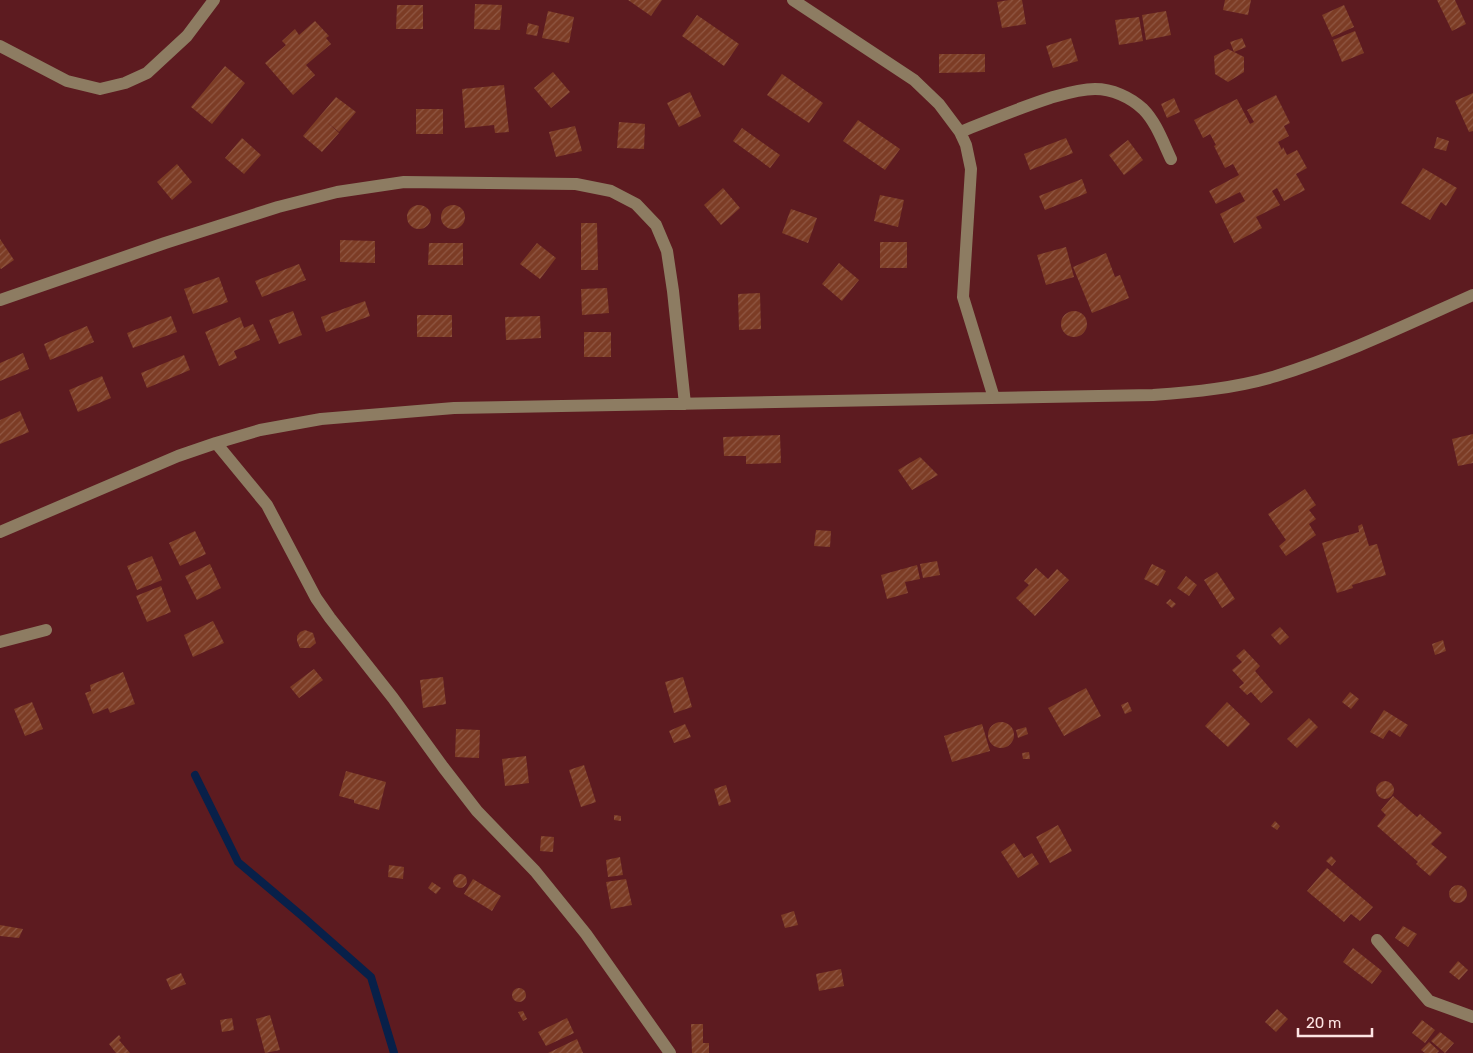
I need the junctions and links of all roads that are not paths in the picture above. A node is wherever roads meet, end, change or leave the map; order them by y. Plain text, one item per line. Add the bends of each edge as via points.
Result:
1 (214, 0) edge
2 (793, 0) edge
3 (812, 6) edge
4 (0, 46) edge
5 (960, 132) junction
6 (1171, 159) dead end
7 (1473, 295) edge
8 (0, 300) edge
9 (994, 398) junction
10 (686, 404) junction
11 (216, 443) junction
12 (0, 532) edge
13 (46, 630) dead end
14 (0, 642) edge
15 (1377, 940) dead end
16 (1473, 1017) edge
17 (670, 1053) edge

1 - 4 street via 187,36 147,73 100,89 67,81
2 - 3 street
3 - 5 street via 914,80 939,104
5 - 6 street via 1033,104 1094,88 1120,94 1144,110
5 - 9 street via 971,169 963,297
7 - 9 street via 1335,355 1275,376 1215,390 1153,396
8 - 10 street via 165,243 337,192 404,182 576,184 611,191 636,204 656,225 667,252
9 - 10 street
10 - 11 street via 454,408 330,418 260,430
11 - 12 street
11 - 17 street via 267,505 330,618 477,811 535,871 586,934
13 - 14 street
15 - 16 street via 1429,1001

